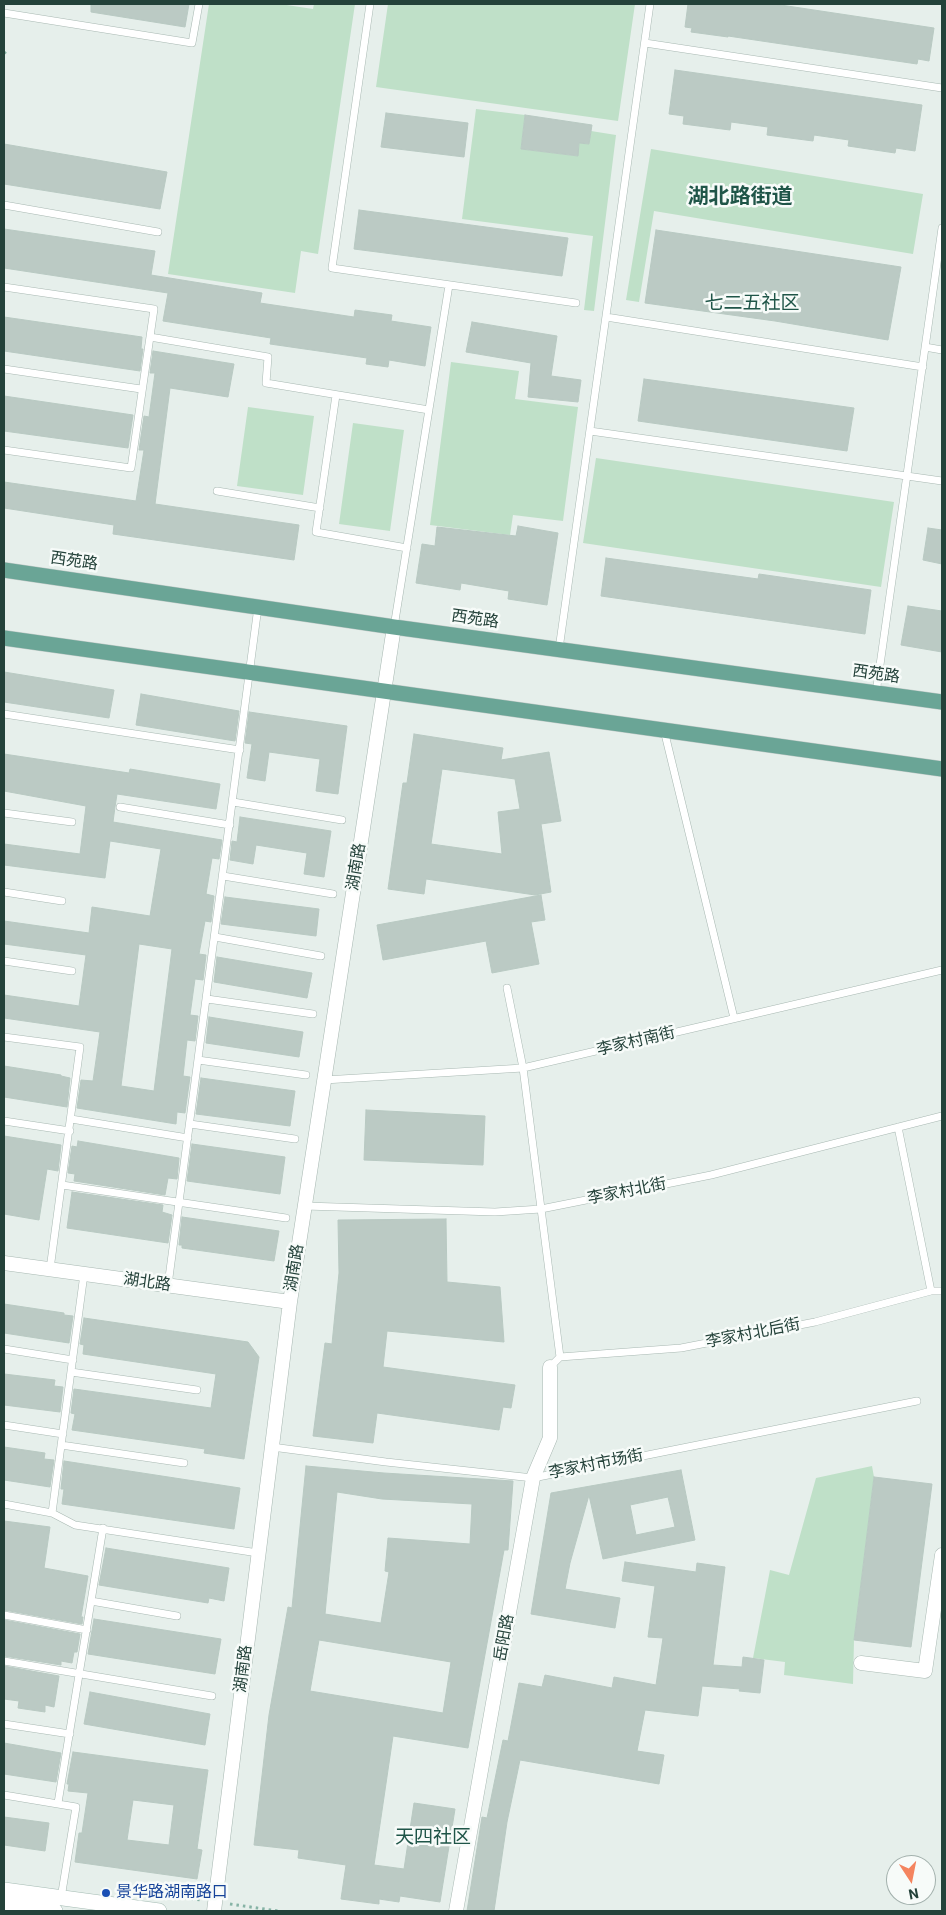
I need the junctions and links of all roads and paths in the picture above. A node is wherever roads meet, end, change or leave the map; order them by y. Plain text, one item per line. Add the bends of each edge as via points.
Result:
1 (199, 4) edge
2 (370, 4) edge
3 (650, 4) edge
4 (4, 13) edge
5 (645, 43) junction
6 (4, 52) edge
7 (8, 56) dead end
8 (942, 88) edge
9 (4, 205) edge
10 (942, 228) edge
11 (158, 232) dead end
12 (940, 264) edge
13 (448, 285) junction
14 (4, 287) edge
15 (576, 303) dead end
16 (606, 317) junction
17 (150, 337) junction
18 (925, 348) junction
19 (942, 350) edge
20 (923, 367) junction
21 (4, 369) edge
22 (142, 389) junction
23 (336, 395) junction
24 (429, 410) junction
25 (590, 431) junction
26 (4, 450) edge
27 (907, 476) junction
28 (942, 481) edge
29 (218, 491) dead end
30 (320, 508) junction
31 (407, 548) junction
32 (4, 570) edge
33 (258, 608) junction
34 (394, 627) junction
35 (4, 638) edge
36 (559, 649) junction
37 (250, 672) junction
38 (384, 691) junction
39 (876, 693) junction
40 (942, 702) edge
41 (4, 714) edge
42 (664, 730) junction
43 (240, 750) junction
44 (942, 769) edge
45 (233, 802) junction
46 (120, 807) dead end
47 (4, 813) edge
48 (342, 820) dead end
49 (72, 822) dead end
50 (230, 825) junction
51 (223, 876) junction
52 (4, 892) edge
53 (333, 894) dead end
54 (62, 901) dead end
55 (215, 937) junction
56 (321, 956) dead end
57 (4, 961) edge
58 (942, 970) edge
59 (72, 971) dead end
60 (507, 988) dead end
61 (207, 999) junction
62 (313, 1014) dead end
63 (734, 1018) junction
64 (4, 1037) edge
65 (198, 1060) junction
66 (522, 1068) junction
67 (306, 1075) dead end
68 (324, 1080) junction
69 (942, 1116) edge
70 (71, 1119) junction
71 (4, 1121) edge
72 (190, 1124) junction
73 (898, 1127) junction
74 (70, 1131) junction
75 (188, 1138) junction
76 (295, 1139) dead end
77 (62, 1185) junction
78 (179, 1203) junction
79 (305, 1206) junction
80 (541, 1209) junction
81 (286, 1218) dead end
82 (4, 1263) edge
83 (50, 1269) junction
84 (84, 1274) junction
85 (168, 1286) junction
86 (930, 1291) junction
87 (942, 1291) edge
88 (290, 1302) junction
89 (4, 1349) edge
90 (73, 1360) junction
91 (555, 1362) junction
92 (71, 1372) junction
93 (197, 1390) dead end
94 (918, 1401) dead end
95 (4, 1425) edge
96 (63, 1434) junction
97 (61, 1445) junction
98 (271, 1447) junction
99 (184, 1464) dead end
100 (533, 1478) junction
101 (4, 1504) edge
102 (52, 1513) junction
103 (103, 1528) junction
104 (258, 1553) junction
105 (942, 1555) edge
106 (92, 1601) junction
107 (4, 1616) edge
108 (177, 1616) dead end
109 (87, 1630) junction
110 (4, 1661) edge
111 (861, 1663) dead end
112 (79, 1674) junction
113 (212, 1696) dead end
114 (4, 1724) edge
115 (70, 1734) junction
116 (4, 1795) edge
117 (58, 1803) junction
118 (4, 1890) edge
119 (4, 1904) edge
120 (58, 1905) edge
121 (159, 1911) edge
122 (214, 1911) edge
123 (456, 1911) edge

1 - 4 lane via 192,43
2 - 13 lane via 332,268
3 - 5 lane
5 - 8 lane
5 - 16 lane
6 - 7 path
9 - 11 lane
10 - 12 lane
12 - 18 lane
13 - 15 lane
13 - 24 lane
14 - 17 lane via 154,309
16 - 20 lane
16 - 25 lane
17 - 22 lane
17 - 23 lane via 268,357 266,384
18 - 19 lane
18 - 20 lane
20 - 27 lane
21 - 22 lane
22 - 26 lane via 131,468
23 - 24 lane
23 - 30 lane
24 - 31 lane
25 - 27 lane
25 - 36 lane
27 - 28 lane
27 - 39 lane
29 - 30 lane
30 - 31 lane via 316,532
31 - 34 lane
32 - 33 main road, 西苑路
33 - 34 main road, 西苑路
33 - 37 lane
34 - 36 main road, 西苑路
34 - 38 street, 湖南路
35 - 37 main road
36 - 39 main road, 西苑路
37 - 38 main road
37 - 43 lane
38 - 42 main road
38 - 68 street, 湖南路
39 - 40 main road, 西苑路
41 - 43 lane
42 - 44 main road
42 - 63 lane
43 - 45 lane
45 - 48 lane
45 - 50 lane
46 - 50 lane
47 - 49 lane
50 - 51 lane
51 - 53 lane
51 - 55 lane
52 - 54 lane
55 - 56 lane
55 - 61 lane
57 - 59 lane
58 - 63 lane, 李家村南街
60 - 66 lane
61 - 62 lane
61 - 65 lane
63 - 66 lane, 李家村南街
64 - 70 lane via 80,1047
65 - 67 lane
65 - 72 lane
66 - 68 lane, 李家村南街
66 - 80 lane
68 - 79 street, 湖南路
69 - 73 lane, 李家村北街
70 - 74 lane
70 - 75 lane
71 - 74 lane
72 - 75 lane
72 - 76 lane
73 - 80 lane, 李家村北街 via 710,1175
73 - 86 lane
74 - 77 lane
75 - 78 lane
77 - 78 lane
77 - 83 lane
78 - 81 lane
78 - 85 lane
79 - 80 lane, 李家村北街 via 495,1212
79 - 88 street, 湖南路
80 - 91 lane
82 - 83 street, 湖北路
83 - 84 street, 湖北路
84 - 85 street, 湖北路
84 - 90 lane
85 - 88 street, 湖北路
86 - 87 lane, 李家村北后街
86 - 91 lane, 李家村北后街 via 815,1322 681,1348
88 - 98 street, 湖南路
89 - 90 lane
90 - 92 lane
91 - 100 street, 岳阳路 via 550,1438
92 - 93 lane
92 - 96 lane
94 - 100 lane, 李家村市场街
95 - 96 lane
96 - 97 lane
97 - 99 lane
97 - 102 lane
98 - 100 lane, 李家村市场街
98 - 104 street, 湖南路
100 - 123 street, 岳阳路
101 - 102 lane
102 - 103 lane via 75,1525
103 - 104 lane
103 - 106 lane
104 - 122 street, 湖南路
105 - 111 street via 925,1671
106 - 108 lane
106 - 109 lane
107 - 109 lane
109 - 112 lane
110 - 112 lane
112 - 113 lane
112 - 115 lane
114 - 115 lane
115 - 117 lane
116 - 117 lane
117 - 120 lane via 76,1807
118 - 120 main road
119 - 120 main road
120 - 121 main road

